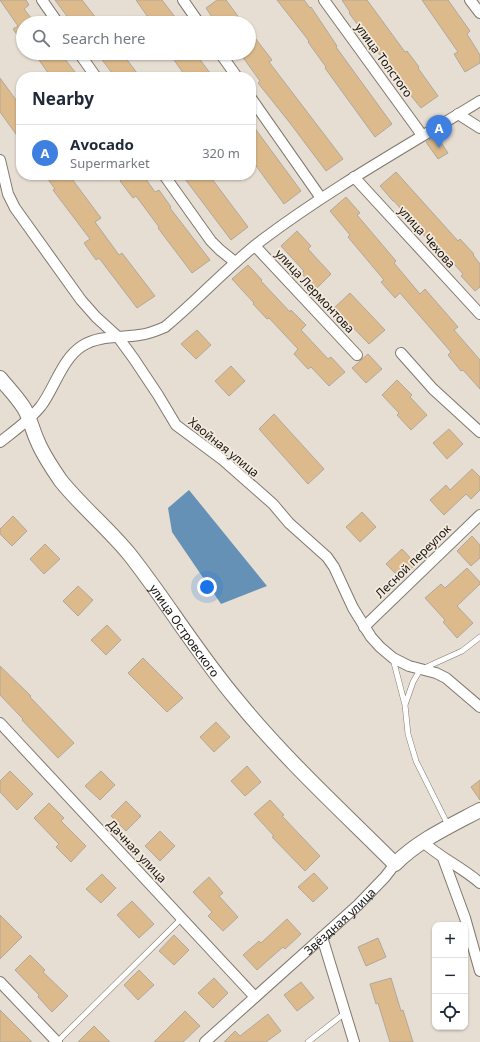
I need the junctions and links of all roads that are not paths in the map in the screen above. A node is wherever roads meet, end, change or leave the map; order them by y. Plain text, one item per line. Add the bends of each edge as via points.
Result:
1 (42, 0) edge
2 (183, 0) edge
3 (324, 0) edge
4 (470, 0) edge
5 (480, 13) edge
6 (53, 16) edge
7 (194, 16) edge
8 (84, 60) edge
9 (225, 60) edge
10 (92, 72) edge
11 (233, 72) edge
12 (480, 101) edge
13 (256, 105) edge
14 (458, 114) junction
15 (480, 127) edge
16 (422, 135) junction
17 (0, 160) edge
18 (354, 177) junction
19 (168, 180) edge
20 (321, 198) junction
21 (255, 246) junction
22 (235, 262) junction
23 (480, 314) edge
24 (118, 337) junction
25 (401, 352) dead end
26 (357, 355) dead end
27 (0, 378) edge
28 (29, 418) junction
29 (480, 432) edge
30 (0, 442) edge
31 (480, 515) edge
32 (364, 627) junction
33 (480, 637) edge
34 (393, 658) junction
35 (420, 670) junction
36 (405, 706) junction
37 (480, 707) edge
38 (0, 723) edge
39 (480, 810) edge
40 (449, 826) junction
41 (422, 841) junction
42 (444, 858) junction
43 (395, 864) junction
44 (480, 883) edge
45 (182, 918) junction
46 (322, 937) junction
47 (480, 971) edge
48 (0, 982) edge
49 (255, 997) junction
50 (345, 1012) junction
51 (57, 1042) edge
52 (205, 1042) edge
53 (308, 1042) edge
54 (354, 1042) edge

1 - 6 street
2 - 7 street
3 - 16 street, улица Толстого
4 - 5 street
8 - 10 street
9 - 11 street
12 - 14 street
13 - 20 street
14 - 15 street
14 - 16 street
16 - 18 street
17 - 24 street, Хвойная улица via 8,194 15,208 81,300
18 - 20 street
18 - 23 street, улица Чехова
19 - 22 street via 211,241
20 - 21 street
21 - 22 street
21 - 26 street, улица Лермонтова
22 - 24 street via 165,327 140,335
24 - 28 street via 90,342 75,352 42,405
24 - 32 street, Хвойная улица via 176,424 273,504 289,523 327,557
25 - 29 street via 433,388
27 - 28 street, улица Островского via 16,396
28 - 30 street
28 - 43 street, улица Островского via 44,455 61,480 130,555 237,700 305,776
31 - 32 street, Лесной переулок
32 - 34 street, Хвойная улица
33 - 35 lane via 462,651
34 - 35 street, Хвойная улица
34 - 36 lane
35 - 36 lane
35 - 37 street, Хвойная улица via 446,678
36 - 40 lane via 408,734 416,761
38 - 45 street, Дачная улица
39 - 40 street, Звёздная улица
40 - 41 street, Звёздная улица
41 - 42 street
41 - 43 street, Звёздная улица via 406,852
42 - 44 street
42 - 47 street
43 - 46 street, Звёздная улица via 373,890
45 - 49 street, Дачная улица
45 - 51 lane
46 - 49 street, Звёздная улица
46 - 50 street
48 - 51 street
49 - 52 street, Звёздная улица
50 - 53 lane
50 - 54 street

